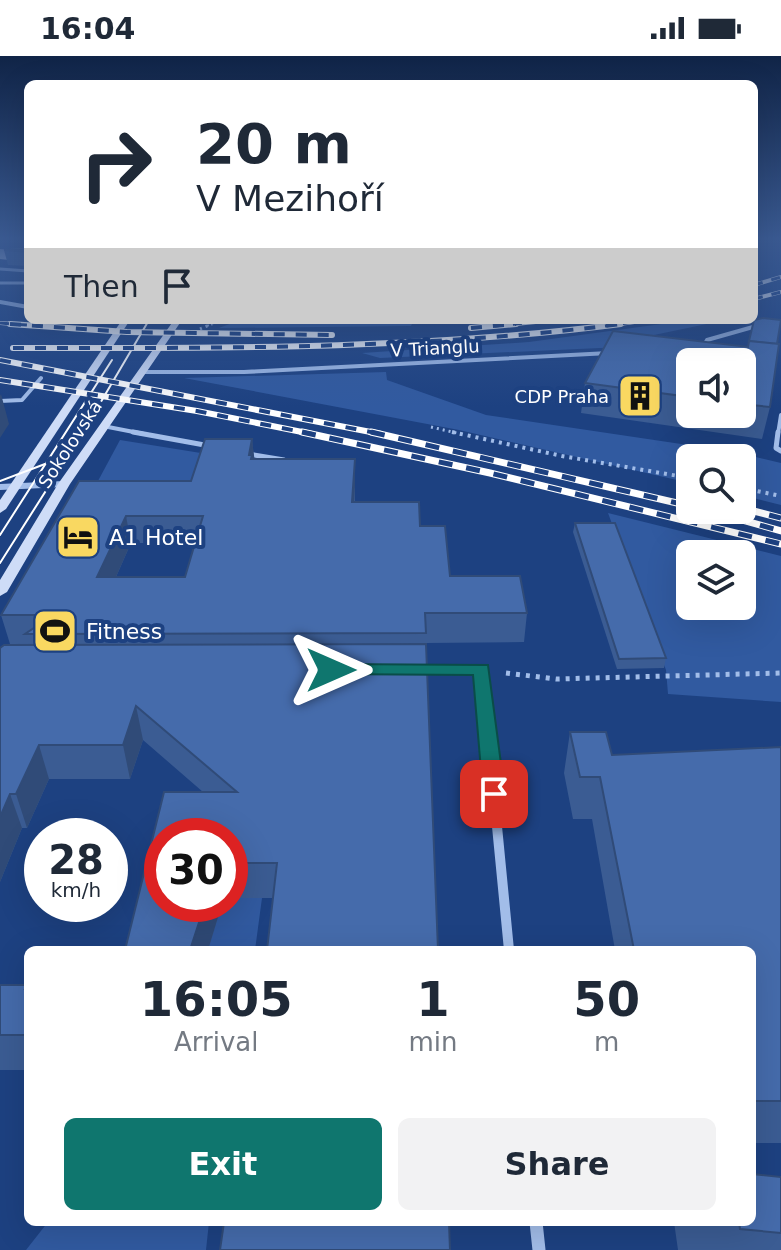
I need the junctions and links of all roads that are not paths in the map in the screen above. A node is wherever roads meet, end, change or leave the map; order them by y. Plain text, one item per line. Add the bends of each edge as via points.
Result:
1 (0, 302) edge
2 (24, 306) edge
3 (123, 324) edge
4 (175, 324) edge
5 (768, 325) edge
6 (702, 348) edge
7 (619, 352) edge
8 (145, 372) junction
9 (41, 378) dead end
10 (0, 401) edge
11 (781, 415) edge
12 (103, 426) junction
13 (210, 446) edge
14 (781, 451) edge
15 (240, 452) edge
16 (284, 460) edge
17 (64, 484) junction
18 (16, 486) junction
19 (0, 487) edge
20 (0, 509) edge
21 (0, 592) edge
22 (404, 670) edge
23 (509, 946) edge
24 (536, 1226) edge
25 (539, 1250) edge

1 - 2 street
3 - 18 main road, Sokolovská
4 - 8 main road, Sokolovská
5 - 6 lane via 707,340
7 - 8 lane, V Trianglu via 244,372
8 - 12 main road, Sokolovská
9 - 10 lane via 22,400
11 - 14 lane via 776,448
12 - 13 lane
12 - 17 main road, Sokolovská
15 - 16 lane
17 - 18 street
17 - 21 main road, Sokolovská
18 - 19 street
18 - 20 main road, Sokolovská
22 - 23 street via 482,669
24 - 25 street

